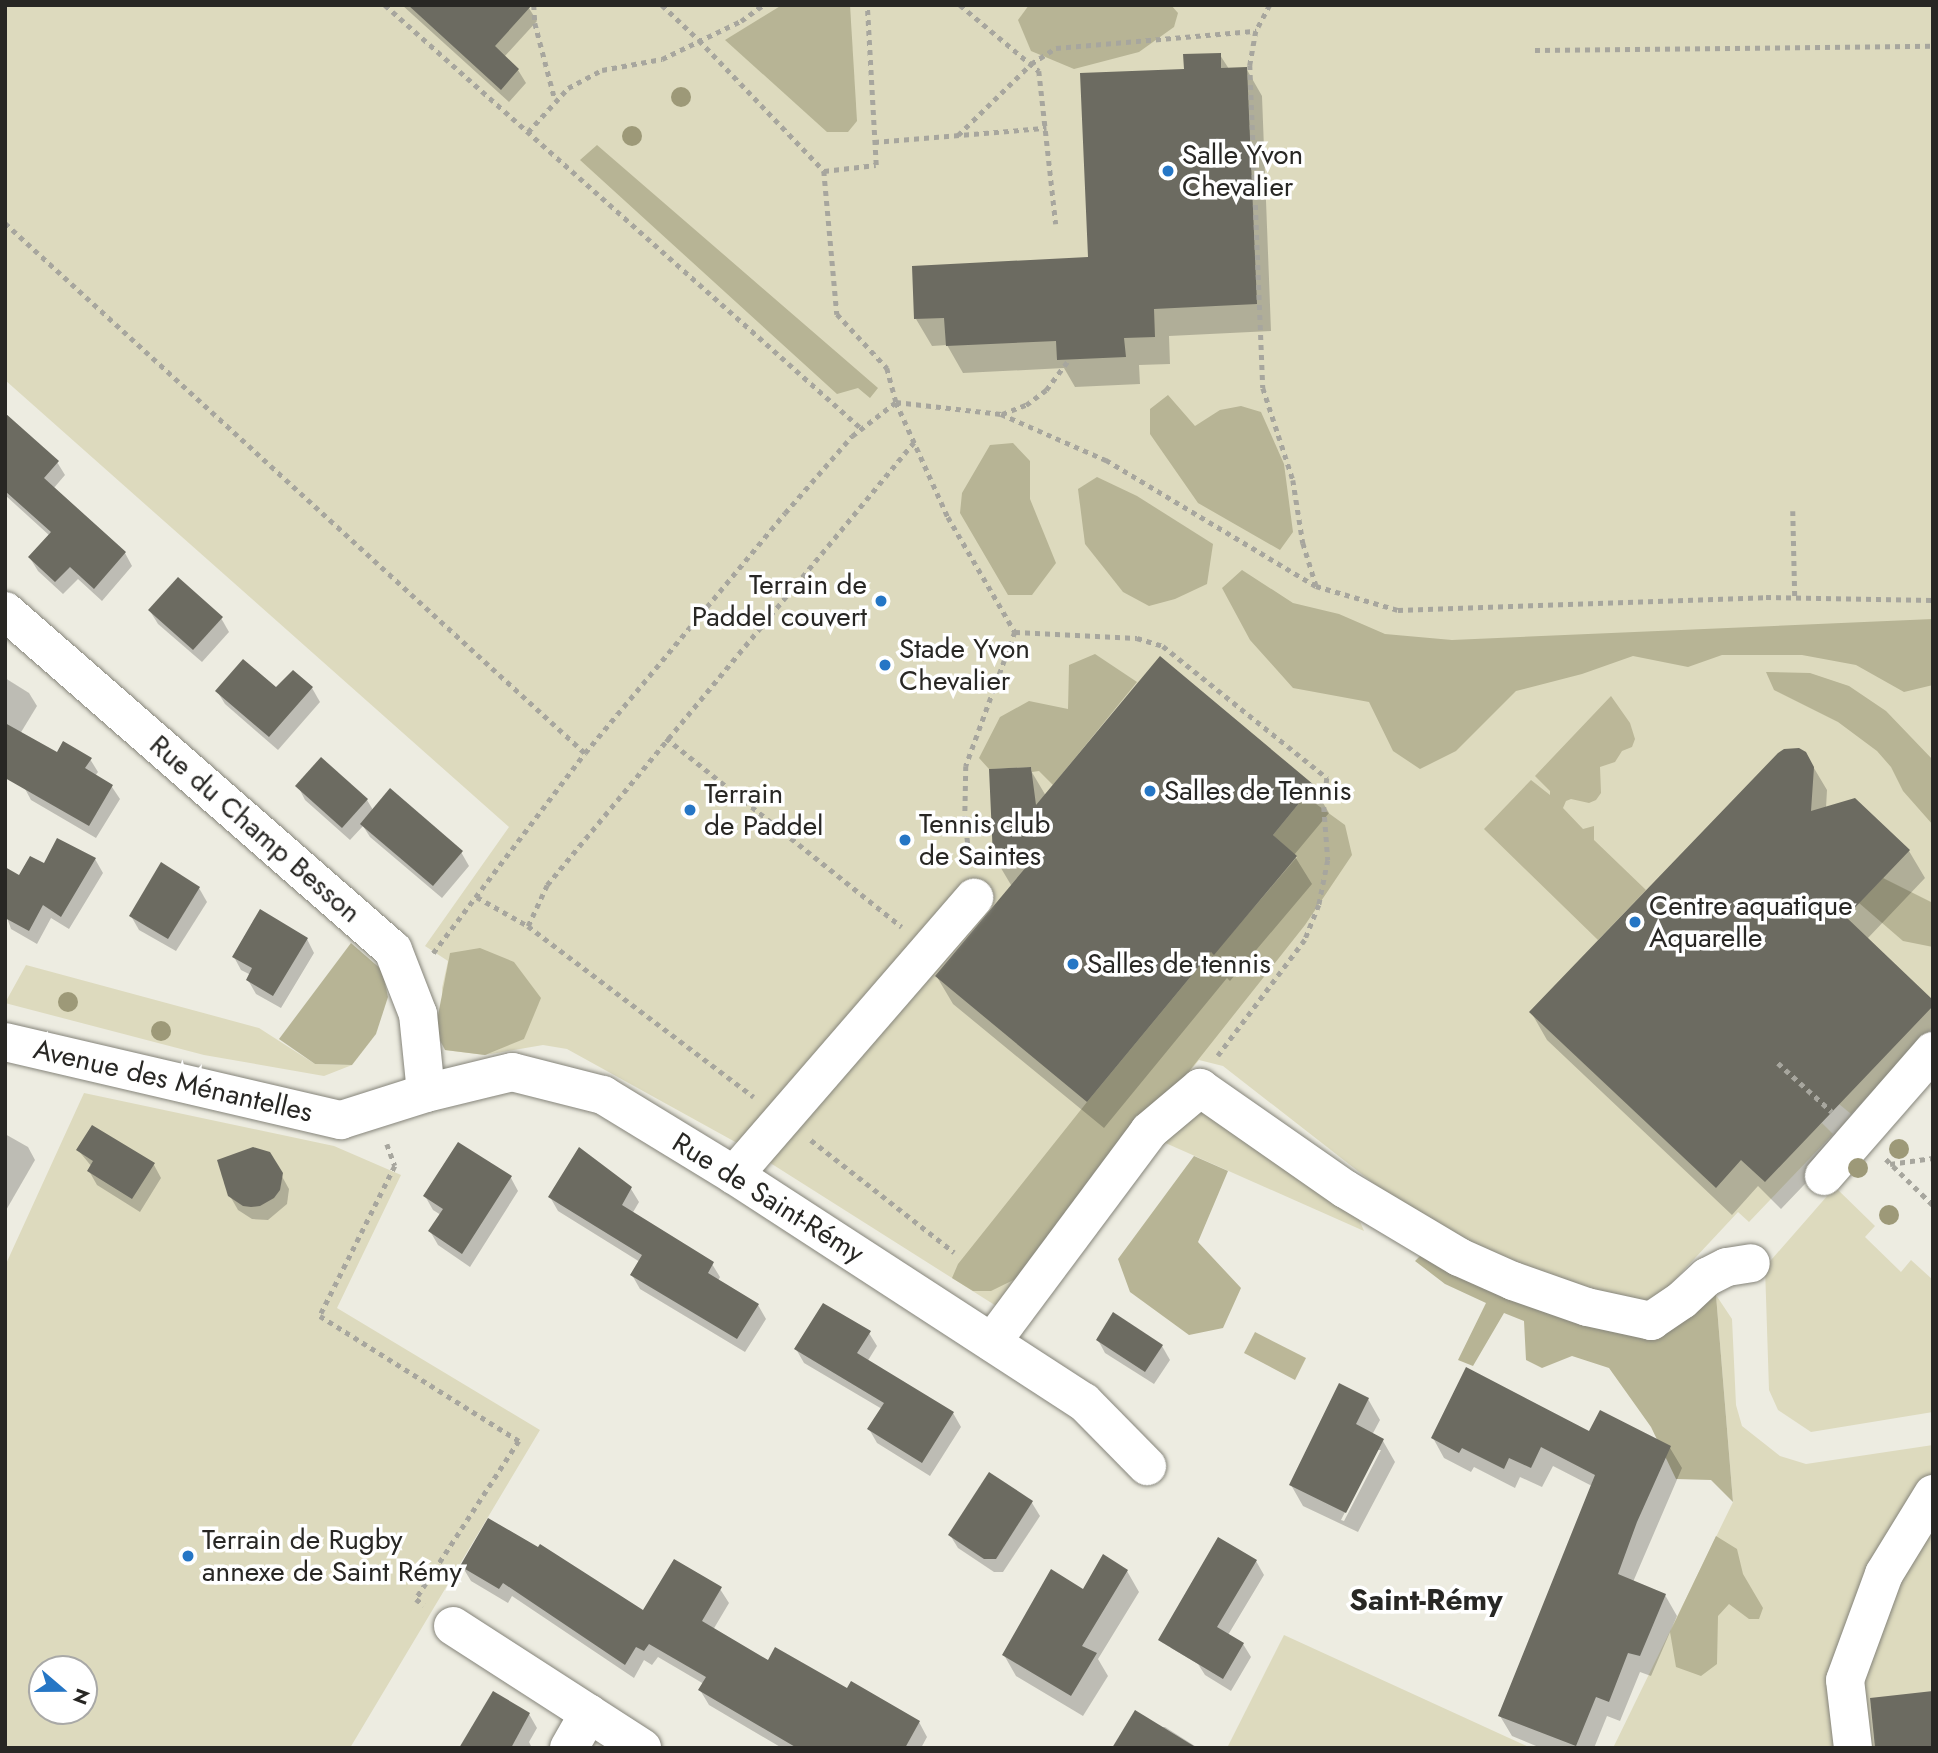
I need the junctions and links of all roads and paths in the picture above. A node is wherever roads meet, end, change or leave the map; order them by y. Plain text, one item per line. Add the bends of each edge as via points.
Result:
1 (385, 5) edge
2 (534, 5) edge
3 (662, 5) edge
4 (764, 5) edge
5 (867, 5) edge
6 (960, 5) edge
7 (1270, 5) edge
8 (1255, 32) junction
9 (699, 40) junction
10 (1933, 46) edge
11 (1535, 51) dead end
12 (1031, 64) junction
13 (555, 101) junction
14 (1046, 128) junction
15 (528, 132) junction
16 (958, 135) junction
17 (874, 142) junction
18 (824, 171) junction
19 (5, 223) edge
20 (1056, 224) dead end
21 (1069, 360) dead end
22 (897, 402) junction
23 (1001, 414) junction
24 (862, 429) junction
25 (914, 442) junction
26 (1793, 511) dead end
27 (1316, 586) junction
28 (1795, 598) junction
29 (1933, 600) edge
30 (5, 611) edge
31 (1015, 632) junction
32 (667, 738) junction
33 (585, 752) junction
34 (477, 897) junction
35 (974, 898) joint
36 (528, 926) junction
37 (929, 950) junction
38 (403, 976) junction
39 (5, 1042) edge
40 (1933, 1051) edge
41 (1200, 1088) junction
42 (426, 1093) junction
43 (358, 1115) junction
44 (783, 1118) junction
45 (1933, 1158) edge
46 (1890, 1164) dead end
47 (734, 1175) junction
48 (1824, 1176) dead end
49 (954, 1252) dead end
50 (1751, 1263) dead end
51 (992, 1342) junction
52 (1147, 1466) dead end
53 (1933, 1494) edge
54 (453, 1626) joint
55 (589, 1713) junction
56 (569, 1748) edge
57 (642, 1748) edge
58 (1853, 1748) edge

1 - 15 path
2 - 13 path
3 - 9 path
4 - 9 path
5 - 17 path
6 - 12 path
7 - 8 path
8 - 12 path via 1056,48
8 - 27 path via 1250,65 1263,388 1293,480 1303,543
9 - 13 path via 662,59 602,71 568,88
9 - 18 path
10 - 11 path
12 - 14 path via 1039,71
12 - 16 path
13 - 15 path
14 - 16 path
14 - 20 path
15 - 24 path
16 - 17 path
17 - 18 path via 876,165
18 - 22 path via 837,314 887,368
19 - 33 path
21 - 23 path via 1046,390 1026,405
22 - 23 path
22 - 24 path
22 - 25 path
23 - 27 path via 1106,460
24 - 33 path via 785,513
25 - 31 path via 948,517
25 - 32 path
26 - 28 path
27 - 28 path via 1398,610
28 - 29 path
30 - 38 street, Rue du Champ Besson via 393,950
31 - 35 path via 966,766 965,818
31 - 41 path via 1137,638 1163,646 1326,778 1328,860 1319,905 1305,940 1220,1053
32 - 36 path via 548,885
32 - 37 path
33 - 34 path
34 - 36 path
34 - 38 path via 436,951
35 - 37 street
36 - 44 path
37 - 44 street
38 - 42 street, Rue du Champ Besson via 418,1014
39 - 43 street, Avenue des Ménantelles
40 - 48 street
41 - 50 street via 1345,1189 1459,1257 1587,1307 1651,1321 1707,1277
41 - 51 street via 1149,1131
42 - 43 street, Rue de Saint-Rémy
42 - 47 street, Rue de Saint-Rémy via 512,1072 603,1095
43 - 54 path via 395,1166 320,1316 519,1441 416,1599
44 - 47 street
44 - 49 path
45 - 46 path
47 - 51 street, Rue de Saint-Rémy
51 - 52 street, Rue de Saint-Rémy via 1084,1402
53 - 58 street via 1884,1574 1845,1680
54 - 55 street
55 - 56 street
55 - 57 street

